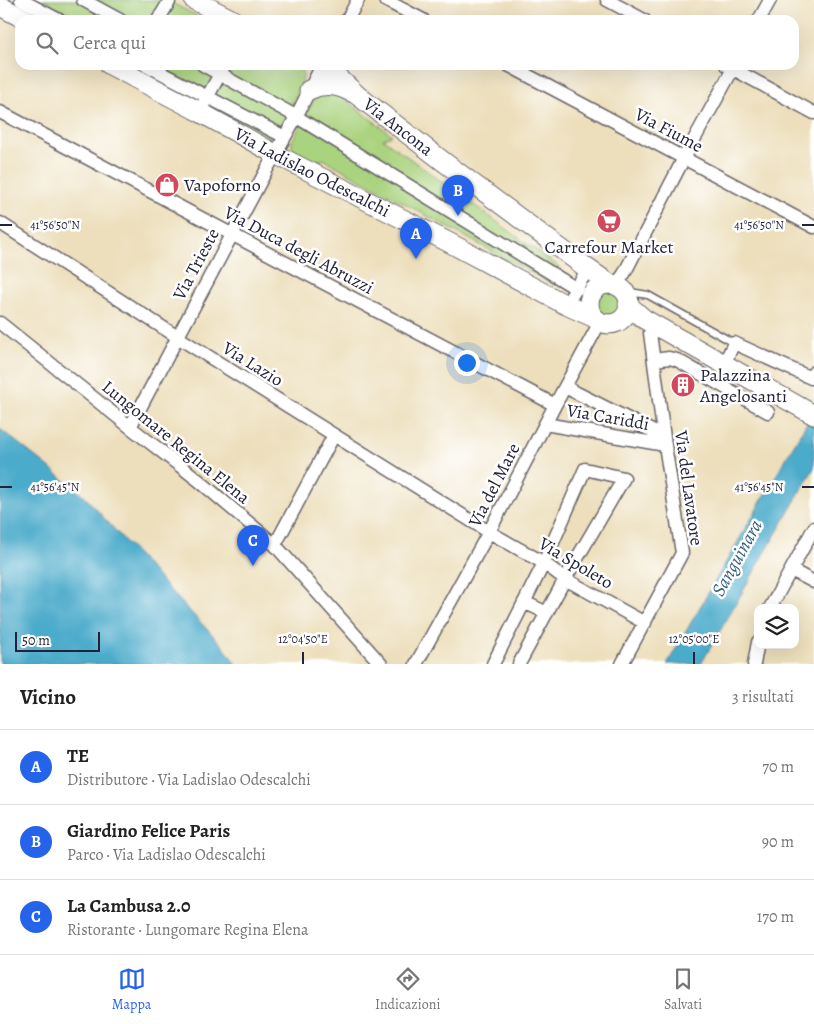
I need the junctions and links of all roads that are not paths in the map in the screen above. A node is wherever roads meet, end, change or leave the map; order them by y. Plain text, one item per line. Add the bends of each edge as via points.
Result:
1 (83, 0) edge
2 (194, 0) edge
3 (358, 0) edge
4 (385, 0) edge
5 (607, 0) edge
6 (770, 0) edge
7 (169, 2) dead end
8 (8, 6) edge
9 (20, 15) edge
10 (41, 15) edge
11 (111, 15) edge
12 (161, 15) edge
13 (223, 15) edge
14 (350, 15) edge
15 (414, 15) edge
16 (635, 15) edge
17 (762, 15) edge
18 (130, 70) edge
19 (153, 70) edge
20 (223, 70) edge
21 (319, 70) edge
22 (328, 70) edge
23 (517, 70) edge
24 (729, 70) edge
25 (738, 70) edge
26 (309, 90) junction
27 (357, 94) junction
28 (203, 104) junction
29 (0, 112) edge
30 (814, 114) edge
31 (296, 117) junction
32 (281, 135) dead end
33 (275, 154) junction
34 (684, 158) junction
35 (0, 222) edge
36 (814, 227) edge
37 (232, 235) junction
38 (588, 269) junction
39 (577, 289) junction
40 (619, 291) junction
41 (566, 305) junction
42 (604, 320) junction
43 (0, 323) edge
44 (650, 333) junction
45 (177, 337) junction
46 (734, 343) junction
47 (654, 360) junction
48 (724, 364) junction
49 (814, 372) edge
50 (565, 386) junction
51 (555, 405) junction
52 (768, 412) dead end
53 (814, 415) edge
54 (545, 424) junction
55 (130, 427) junction
56 (334, 435) junction
57 (664, 441) junction
58 (814, 528) edge
59 (489, 532) junction
60 (274, 546) junction
61 (544, 563) junction
62 (791, 570) junction
63 (565, 579) junction
64 (814, 582) edge
65 (524, 602) junction
66 (772, 604) edge
67 (547, 613) junction
68 (644, 623) junction
69 (756, 649) edge
70 (381, 664) edge
71 (416, 664) edge
72 (493, 664) edge
73 (519, 664) edge
74 (622, 664) edge
75 (754, 664) edge

1 - 11 street
2 - 13 street
3 - 14 street
4 - 15 street
5 - 16 street
6 - 17 street
7 - 12 street
8 - 9 street
8 - 10 street
18 - 28 street, Via Ladislao Odescalchi
19 - 28 street
20 - 28 street
20 - 31 street
21 - 26 street, Via Trieste
22 - 27 street, Via Ancona
23 - 34 street, Via Fiume
24 - 34 street
25 - 30 street
26 - 27 street, Via Ancona via 334,86
26 - 31 street, Via Trieste
27 - 38 street, Via Ancona
28 - 32 street
28 - 33 street, Via Ladislao Odescalchi
29 - 37 street, Via Duca degli Abruzzi
31 - 33 street, Via Trieste
31 - 39 street
33 - 37 street, Via Trieste
33 - 41 street, Via Ladislao Odescalchi
34 - 36 street, Via Fiume
34 - 40 street via 624,274
35 - 45 street, Via Lazio
37 - 45 street, Via Trieste
37 - 51 street, Via Duca degli Abruzzi
38 - 39 street
38 - 40 street, Via Ancona
39 - 41 street
40 - 42 street via 626,312 624,317
40 - 42 street via 599,286 590,295 591,313
40 - 46 lane via 648,295
40 - 48 street, Via Ancona via 644,318
41 - 42 street, Via Ladislao Odescalchi
42 - 44 street, Via Ladislao Odescalchi
42 - 50 street, Via del Mare
43 - 55 street, Lungomare Regina Elena
44 - 47 street, Via del Lavatore
44 - 48 street, Via Ladislao Odescalchi
45 - 55 street, Via Trieste
45 - 56 street, Via Lazio
46 - 48 street
46 - 49 street via 811,378
47 - 52 street via 677,360
47 - 57 street, Via del Lavatore
48 - 53 street
50 - 51 street, Via del Mare
50 - 57 street
51 - 54 street, Via del Mare
54 - 57 street, Via Cariddi
54 - 59 street, Via del Mare
55 - 60 street, Lungomare Regina Elena via 197,479
56 - 59 street, Via Lazio
56 - 60 street
57 - 68 street, Via del Lavatore via 682,553
58 - 62 street
59 - 61 street, Via Spoleto
59 - 71 street, Via del Mare
60 - 70 street, Lungomare Regina Elena
61 - 63 street, Via Spoleto
61 - 63 street via 585,469 624,478
61 - 65 street
62 - 64 street
62 - 66 street
63 - 67 street
63 - 68 street, Via Spoleto
65 - 67 street
65 - 72 street
67 - 73 street
68 - 74 street, Via del Lavatore
69 - 75 street

